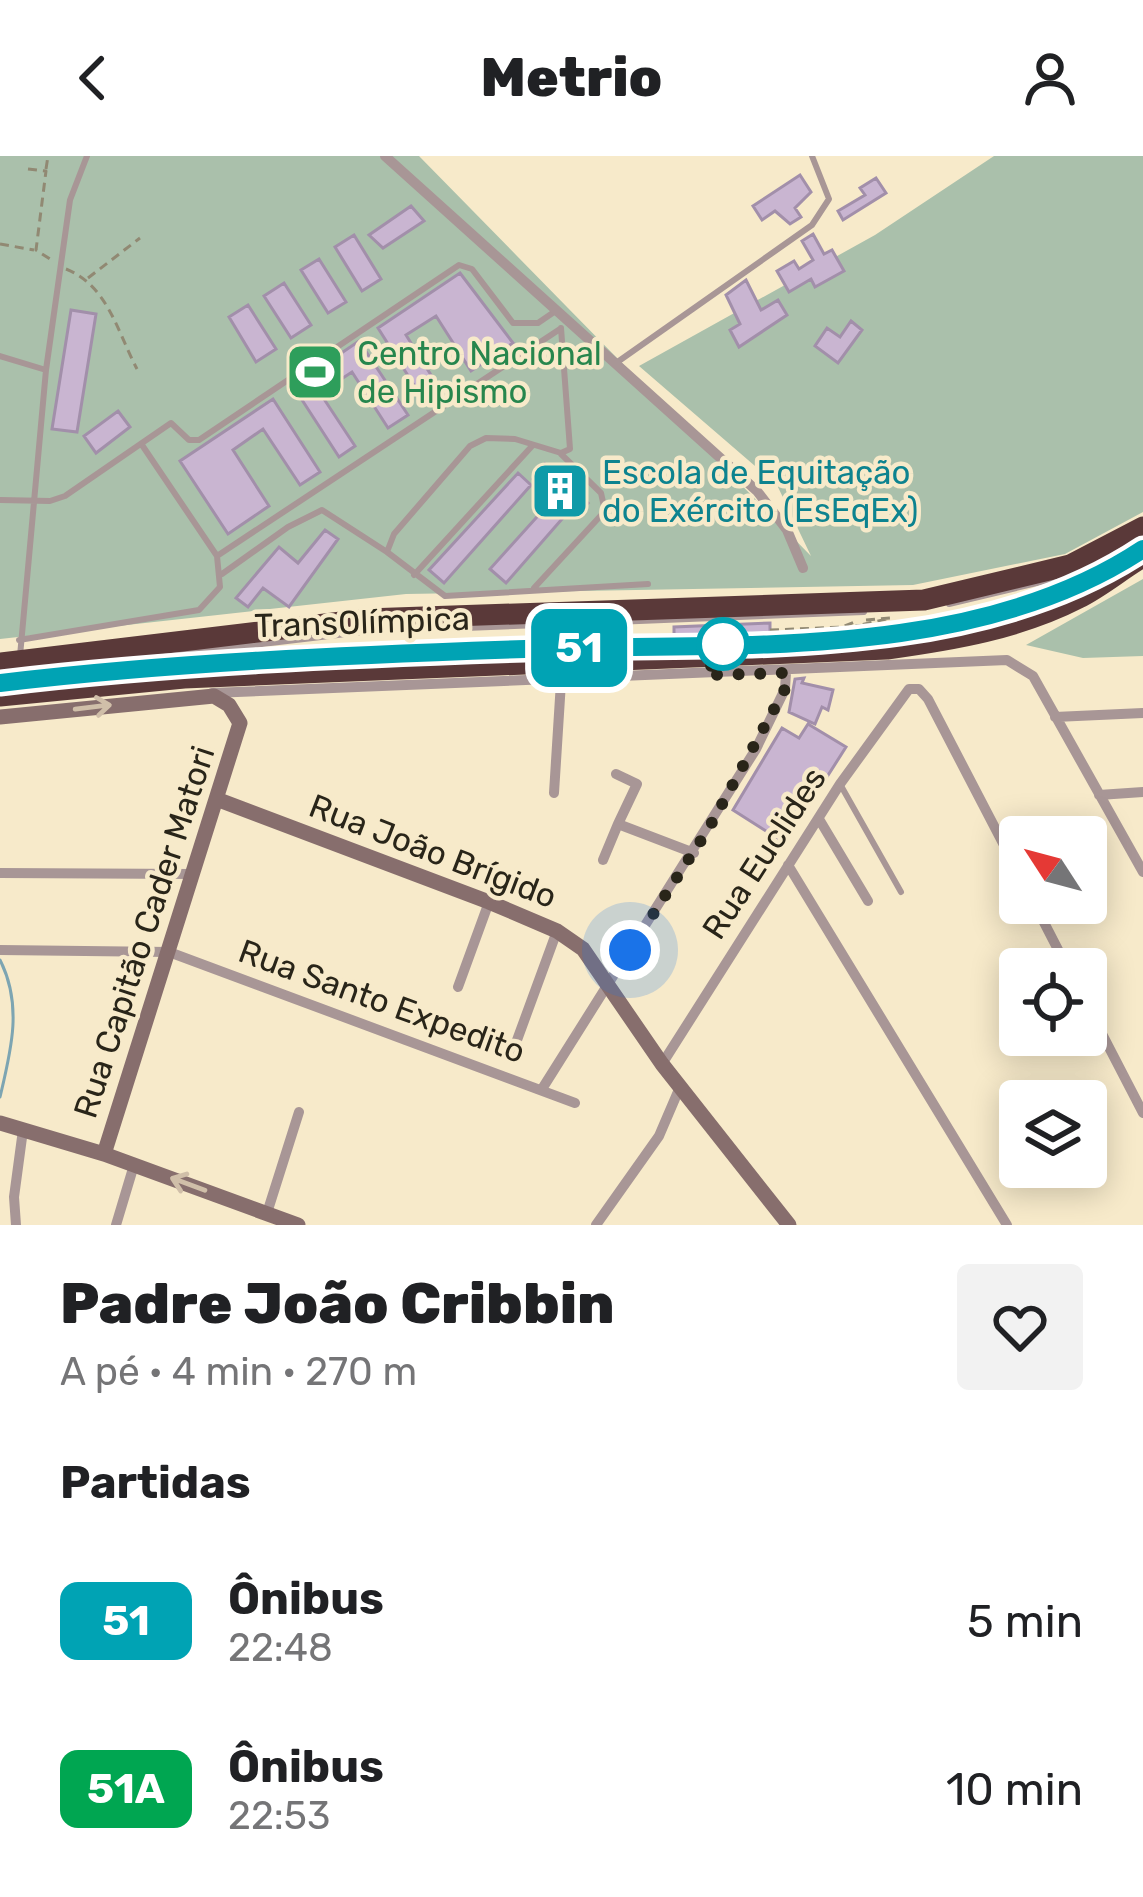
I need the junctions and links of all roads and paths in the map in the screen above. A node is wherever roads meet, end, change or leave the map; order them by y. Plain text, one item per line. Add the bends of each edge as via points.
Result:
1 (49, 156) edge
2 (87, 156) edge
3 (385, 156) edge
4 (812, 156) edge
5 (28, 169) dead end
6 (46, 170) junction
7 (140, 238) dead end
8 (0, 244) edge
9 (36, 250) junction
10 (61, 267) junction
11 (87, 279) junction
12 (560, 308) junction
13 (567, 324) junction
14 (0, 356) edge
15 (616, 362) junction
16 (137, 369) dead end
17 (46, 370) junction
18 (533, 444) junction
19 (142, 445) junction
20 (561, 453) junction
21 (0, 500) edge
22 (31, 502) junction
23 (1143, 527) edge
24 (1143, 539) edge
25 (387, 552) junction
26 (1143, 553) edge
27 (217, 556) junction
28 (803, 568) dead end
29 (222, 574) junction
30 (414, 575) junction
31 (648, 584) dead end
32 (532, 590) junction
33 (892, 622) dead end
34 (770, 630) dead end
35 (271, 636) junction
36 (20, 640) junction
37 (0, 662) edge
38 (535, 664) junction
39 (299, 665) junction
40 (786, 673) junction
41 (0, 679) edge
42 (561, 682) junction
43 (239, 691) junction
44 (186, 695) junction
45 (0, 696) edge
46 (1143, 713) edge
47 (20, 716) junction
48 (0, 717) edge
49 (1055, 717) junction
50 (616, 775) dead end
51 (840, 784) junction
52 (1143, 792) edge
53 (554, 793) dead end
54 (1099, 795) junction
55 (219, 800) junction
56 (819, 819) junction
57 (618, 824) junction
58 (999, 837) edge
59 (694, 853) junction
60 (603, 860) dead end
61 (788, 865) junction
62 (1143, 872) edge
63 (0, 873) edge
64 (194, 874) junction
65 (901, 892) dead end
66 (868, 901) dead end
67 (489, 902) junction
68 (557, 931) junction
69 (4, 951) edge
70 (169, 952) junction
71 (609, 982) junction
72 (458, 987) dead end
73 (1107, 1043) edge
74 (513, 1052) dead end
75 (662, 1064) junction
76 (680, 1087) junction
77 (542, 1089) junction
78 (574, 1103) dead end
79 (299, 1112) dead end
80 (1143, 1112) edge
81 (1, 1124) edge
82 (23, 1130) junction
83 (104, 1154) junction
84 (134, 1165) junction
85 (267, 1213) junction
86 (16, 1225) edge
87 (116, 1225) edge
88 (298, 1225) edge
89 (598, 1225) edge
90 (789, 1225) edge
91 (1007, 1225) edge

1 - 6 path
2 - 10 lane via 70,200
3 - 12 street
4 - 15 lane via 829,199 812,225
5 - 6 path
6 - 9 path
7 - 11 path
8 - 9 path
9 - 10 path
10 - 11 path
10 - 17 lane
11 - 16 path
12 - 13 street
12 - 19 lane via 538,323 514,323 472,269 459,265 199,440 171,424
13 - 15 street
13 - 20 lane via 572,442
13 - 27 lane
14 - 17 lane
15 - 28 street via 770,506
17 - 22 lane
18 - 20 lane
18 - 25 lane via 500,436 470,446
18 - 30 lane
19 - 22 lane via 65,496
19 - 27 lane
20 - 32 lane via 601,494 605,511
21 - 22 lane
22 - 36 lane
23 - 35 highway, TransOlímpica via 1070,565 924,600 366,619
24 - 35 lane, TransOlímpica via 1076,572 958,604
25 - 29 lane via 322,511
25 - 30 lane
26 - 38 highway, TransOlímpica via 1081,597 929,643
26 - 39 lane, TransOlímpica via 1030,604 918,631
27 - 29 lane
29 - 36 lane via 200,610
30 - 32 lane via 445,596
31 - 32 lane
33 - 34 path
35 - 37 highway, TransOlímpica
35 - 41 lane, TransOlímpica
36 - 47 lane
38 - 39 highway, TransOlímpica
38 - 43 highway
39 - 41 lane, TransOlímpica via 194,661
39 - 45 highway, TransOlímpica
40 - 42 street
40 - 49 street via 1006,660 1033,676
40 - 59 street via 768,725
42 - 43 street
42 - 53 street
43 - 44 street
47 -> 44 street
44 - 55 street, Rua Capitão Cader Matori via 220,698 236,714 239,735
46 - 49 street
47 - 48 street
49 - 54 street
50 - 57 street via 637,784
51 - 56 street, Rua Euclides
51 - 58 street, Rua Euclides via 914,688
51 - 65 lane
52 - 54 street
54 - 62 street
55 - 64 street, Rua Capitão Cader Matori
55 - 67 street, Rua João Brígido
56 - 61 street, Rua Euclides
56 - 66 street
57 - 59 street
57 - 60 street
59 - 71 street
61 - 75 street, Rua Euclides
61 - 91 street
63 - 64 street
64 - 70 street, Rua Capitão Cader Matori
67 - 68 street, Rua João Brígido
67 - 72 street
68 - 71 street, Rua João Brígido
68 - 74 street
69 - 70 street, Rua Santo Expedito
70 - 77 street, Rua Santo Expedito
70 - 83 street, Rua Capitão Cader Matori
71 - 75 street, Rua João Brígido
71 - 77 street
73 - 80 street
75 - 76 street, Rua João Brígido
76 - 89 street via 659,1136
76 - 90 street, Rua João Brígido
77 - 78 street, Rua Santo Expedito
79 - 85 street
81 - 82 street
82 - 83 street
82 - 86 street
83 - 84 street
85 -> 84 street
84 - 87 street
85 - 88 street

